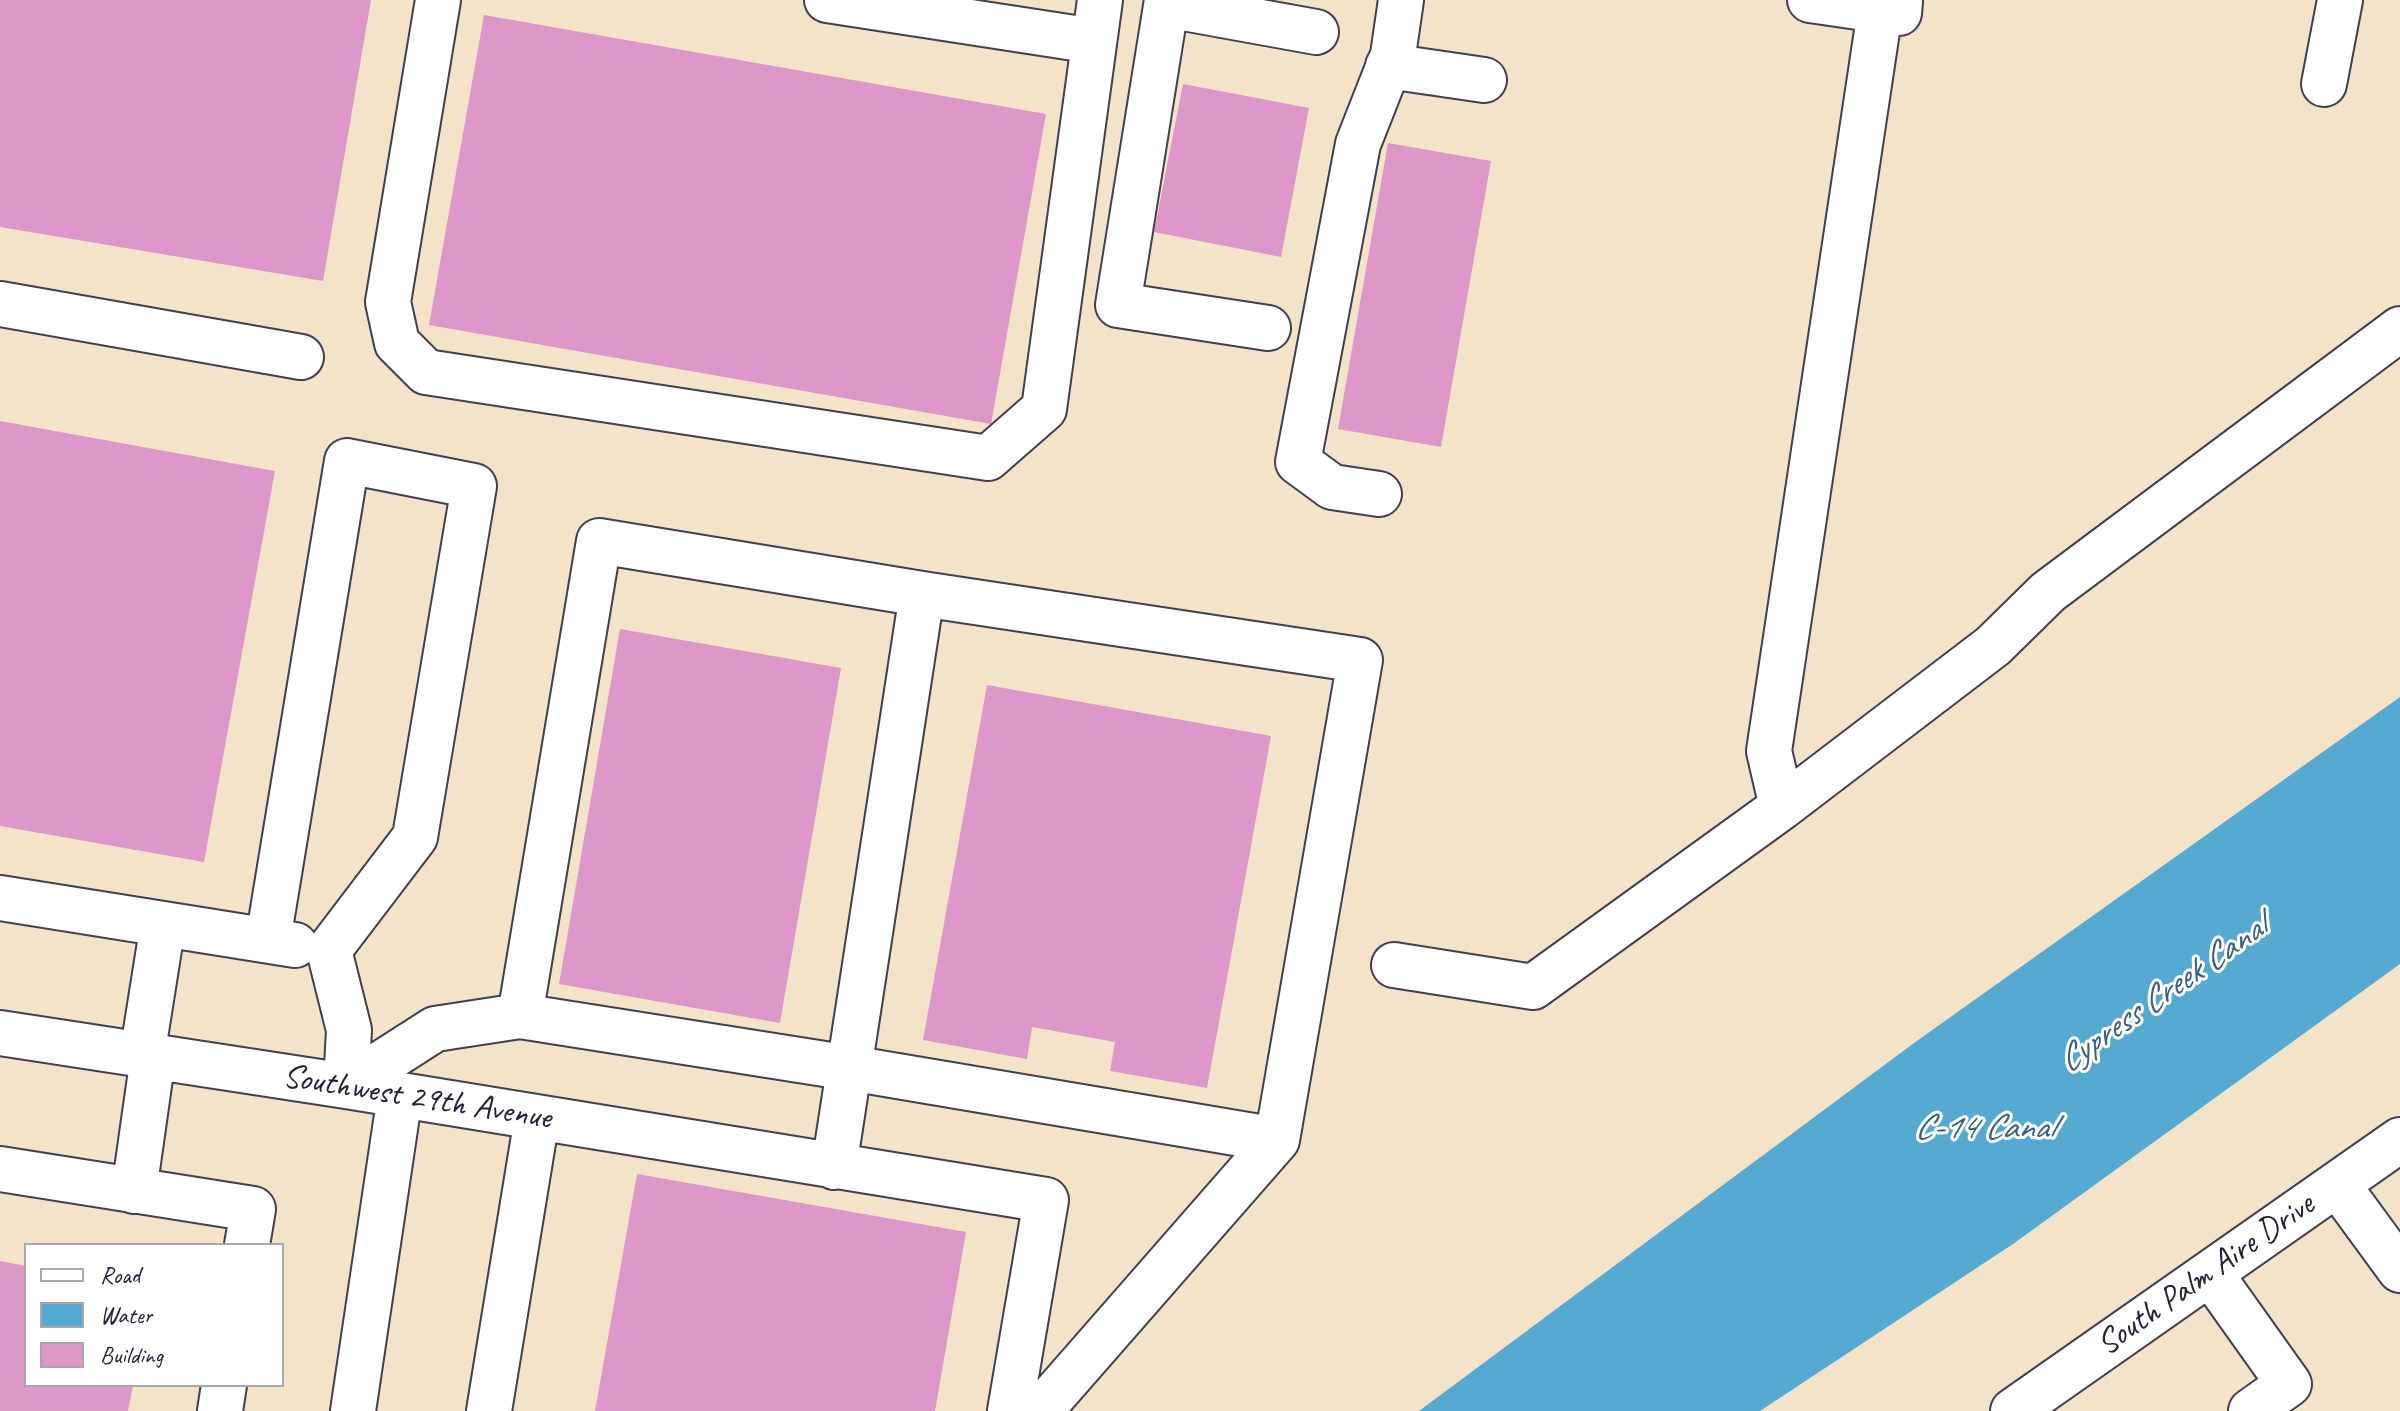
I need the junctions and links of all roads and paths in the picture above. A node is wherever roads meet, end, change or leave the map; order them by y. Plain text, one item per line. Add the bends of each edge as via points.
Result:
1 (438, 0) edge
2 (827, 0) edge
3 (1401, 0) edge
4 (1810, 0) edge
5 (2340, 0) edge
6 (1167, 2) edge
7 (1893, 8) edge
8 (1097, 21) edge
9 (1316, 32) dead end
10 (1388, 66) junction
11 (1484, 80) dead end
12 (2324, 84) dead end
13 (0, 304) edge
14 (1268, 328) dead end
15 (2400, 329) edge
16 (301, 357) dead end
17 (1379, 494) dead end
18 (922, 594) junction
19 (1782, 807) junction
20 (0, 898) edge
21 (163, 924) junction
22 (268, 940) junction
23 (329, 950) junction
24 (1394, 965) dead end
25 (520, 1016) junction
26 (0, 1033) edge
27 (148, 1057) junction
28 (850, 1068) junction
29 (346, 1086) junction
30 (400, 1095) junction
31 (537, 1118) junction
32 (1277, 1140) junction
33 (2400, 1140) edge
34 (834, 1167) junction
35 (0, 1169) edge
36 (2337, 1184) junction
37 (134, 1191) junction
38 (247, 1243) edge
39 (2400, 1270) edge
40 (2210, 1273) junction
41 (224, 1387) edge
42 (2300, 1397) edge
43 (220, 1411) edge
44 (353, 1411) edge
45 (489, 1411) edge
46 (1010, 1411) edge
47 (1040, 1411) edge
48 (2013, 1411) edge
49 (2251, 1411) edge

1 - 8 street via 388,302 397,343 426,372 988,458 1044,409
2 - 8 street
3 - 10 street
4 - 7 street
5 - 12 street
6 - 9 street
6 - 14 street via 1118,305
7 - 19 street via 1769,751
10 - 11 street
10 - 17 street via 1358,144 1298,462 1332,487
13 - 16 street
15 - 19 street via 2048,592 1993,646
18 - 25 street via 599,541
18 - 28 street
18 - 32 street via 1360,660
19 - 24 street via 1533,987
20 - 21 street
21 - 22 street
21 - 27 street
22 - 23 street
22 - 23 street via 347,461 474,486 415,837
23 - 29 street via 349,1030
25 - 28 street
25 - 29 street via 435,1029
26 - 27 street, Southwest 29th Avenue
27 - 29 street, Southwest 29th Avenue
27 - 37 street
28 - 32 street
28 - 34 street
29 - 30 street, Southwest 29th Avenue
30 - 31 street, Southwest 29th Avenue
30 - 44 street
31 - 34 street, Southwest 29th Avenue
31 - 45 street
32 - 47 street
33 - 36 street, South Palm Aire Drive
34 - 46 street, Southwest 29th Avenue via 1046,1200
35 - 37 street
36 - 39 street
36 - 40 street, South Palm Aire Drive
37 - 38 street via 253,1209
40 - 42 street
40 - 48 street, South Palm Aire Drive
41 - 43 street
42 - 49 street

